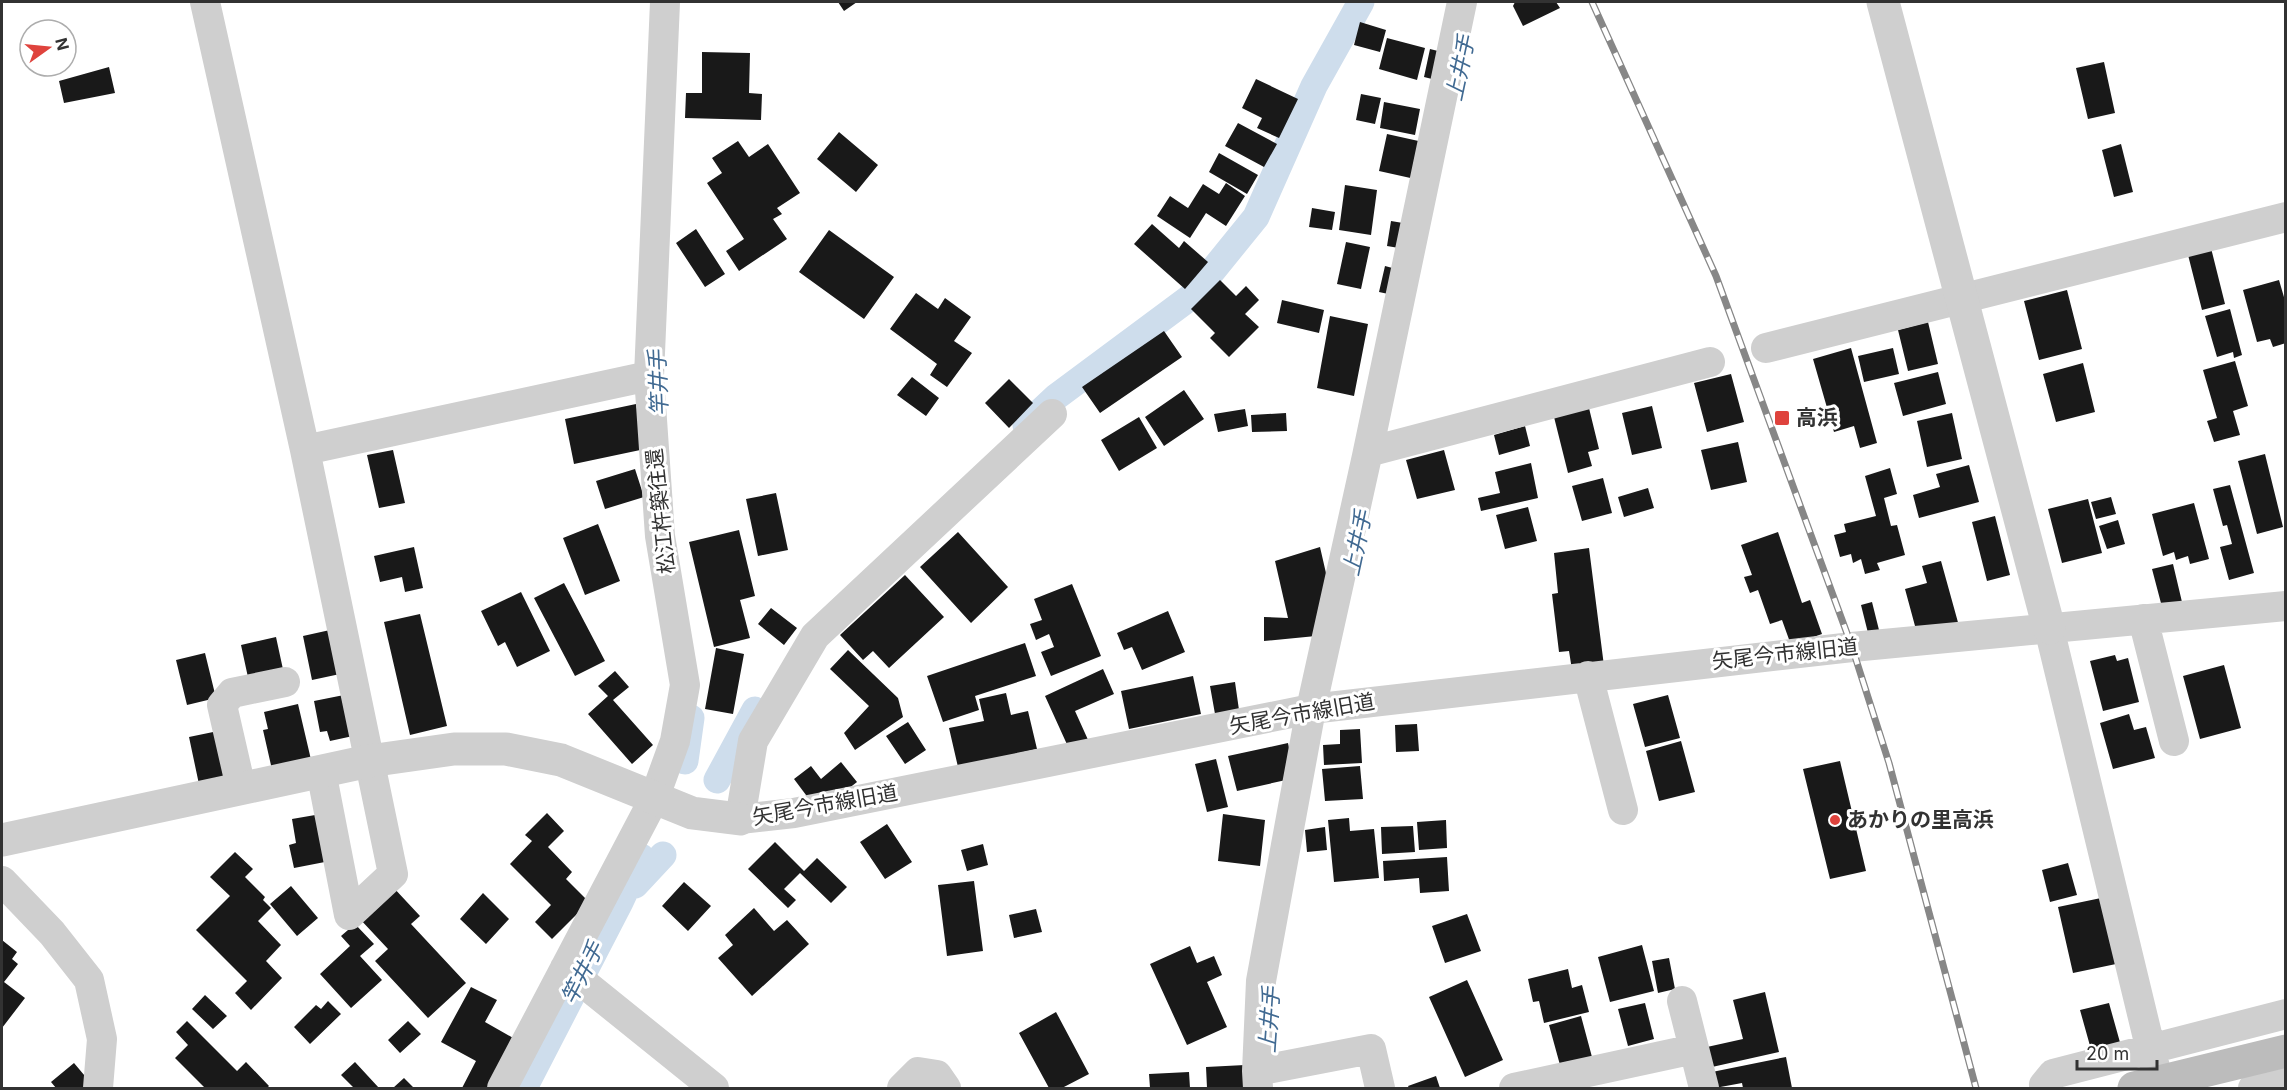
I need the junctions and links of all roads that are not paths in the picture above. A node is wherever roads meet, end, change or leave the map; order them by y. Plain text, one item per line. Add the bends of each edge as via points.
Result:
1 (205, 2) edge
2 (665, 2) edge
3 (1462, 2) edge
4 (1883, 2) edge
5 (2286, 217) edge
6 (1962, 299) junction
7 (1766, 348) dead end
8 (1710, 362) dead end
9 (649, 376) junction
10 (1052, 414) dead end
11 (305, 450) junction
12 (1368, 452) junction
13 (2286, 606) edge
14 (2143, 619) junction
15 (2049, 628) junction
16 (1588, 676) junction
17 (285, 682) dead end
18 (1311, 709) junction
19 (2174, 741) dead end
20 (369, 760) junction
21 (321, 771) junction
22 (242, 788) junction
23 (654, 799) junction
24 (1623, 810) dead end
25 (740, 819) junction
26 (2, 840) edge
27 (2, 881) edge
28 (565, 968) junction
29 (1682, 1001) dead end
30 (2286, 1014) edge
31 (1694, 1049) junction
32 (2150, 1049) junction
33 (2286, 1050) edge
34 (1257, 1080) edge
35 (2286, 1080) edge
36 (98, 1089) edge
37 (502, 1089) edge
38 (714, 1089) edge
39 (902, 1089) edge
40 (946, 1089) edge
41 (1380, 1089) edge
42 (1514, 1089) edge
43 (1704, 1089) edge
44 (2045, 1089) edge
45 (2134, 1089) edge
46 (2160, 1089) edge
47 (2253, 1089) edge

1 - 11 street
2 - 9 street, 松江杵築往還
3 - 12 street
4 - 6 street
5 - 6 street
6 - 7 street
6 - 15 street
8 - 12 street
9 - 11 street
9 - 23 street, 松江杵築往還 via 660,536 685,685 675,741
10 - 25 street via 815,636 753,741
11 - 20 street
12 - 18 street
13 - 14 street, 矢尾今市線旧道
14 - 15 street, 矢尾今市線旧道
14 - 19 street
15 - 16 street, 矢尾今市線旧道
15 - 32 street
16 - 18 street, 矢尾今市線旧道
16 - 24 street
17 - 22 street via 232,693 222,705
18 - 25 street, 矢尾今市線旧道 via 794,813
18 - 34 street via 1261,981
20 - 21 street, 矢尾今市線旧道
20 - 21 street via 393,874 349,915
20 - 23 street, 矢尾今市線旧道 via 453,749 506,749 561,760
21 - 22 street, 矢尾今市線旧道
22 - 26 street, 矢尾今市線旧道
23 - 25 street, 矢尾今市線旧道 via 692,813
23 - 28 street
27 - 36 street via 52,933 89,980 102,1039
28 - 37 street
28 - 38 street
29 - 31 street
30 - 32 street
31 - 42 street
31 - 43 street
32 - 44 street via 2053,1074
32 - 46 street
33 - 45 main road, bridge
34 - 41 street via 1371,1049
35 - 47 street
39 - 40 street via 918,1072 937,1075

